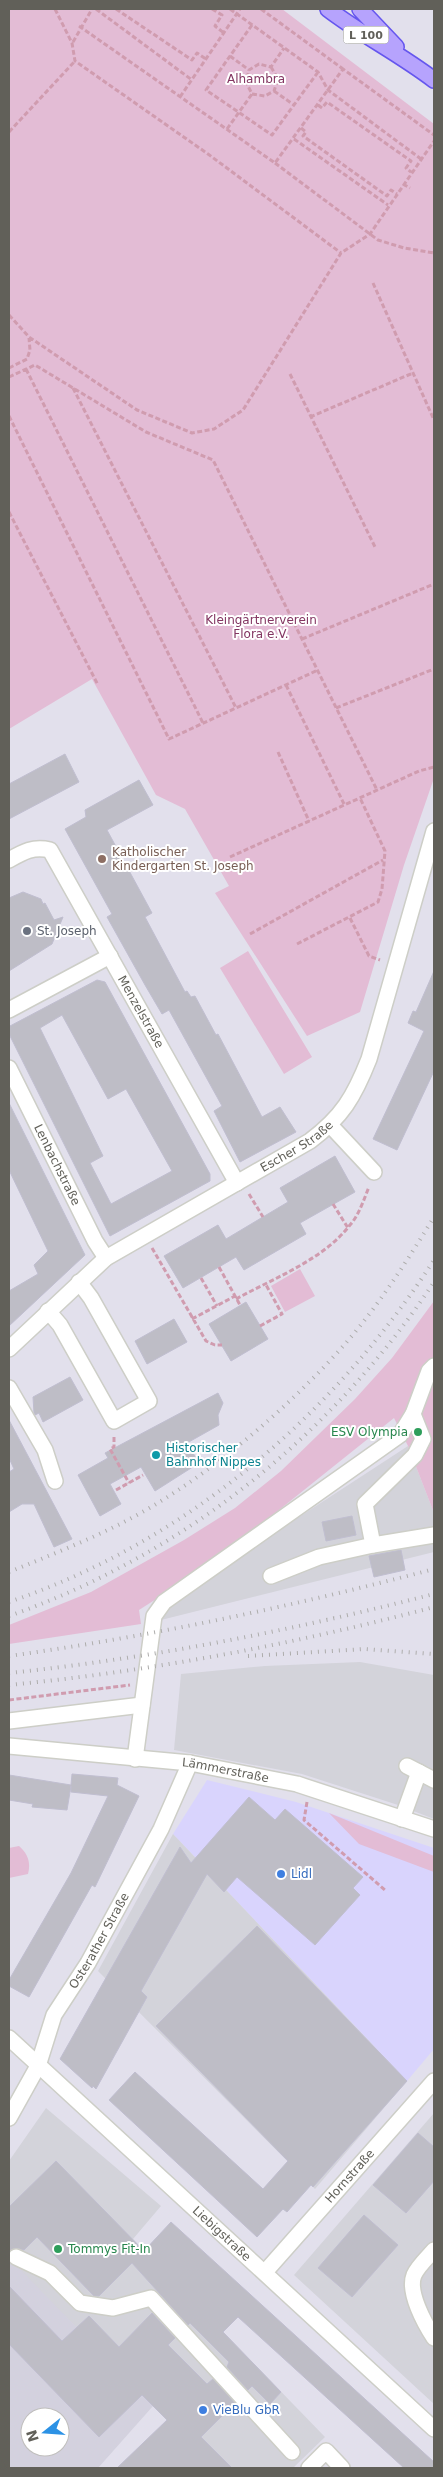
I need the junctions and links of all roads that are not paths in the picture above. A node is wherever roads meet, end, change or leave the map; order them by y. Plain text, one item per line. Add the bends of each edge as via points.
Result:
1 (328, 9) edge
2 (360, 9) edge
3 (407, 59) junction
4 (434, 80) edge
5 (434, 831) edge
6 (9, 860) edge
7 (110, 956) junction
8 (9, 1010) edge
9 (9, 1068) edge
10 (331, 1126) junction
11 (374, 1172) road end
12 (240, 1182) junction
13 (106, 1258) junction
14 (79, 1282) junction
15 (48, 1311) junction
16 (9, 1349) edge
17 (434, 1366) edge
18 (9, 1388) edge
19 (413, 1414) junction
20 (55, 1480) dead end
21 (434, 1536) edge
22 (373, 1545) junction
23 (271, 1576) dead end
24 (142, 1705) junction
25 (9, 1721) edge
26 (9, 1746) edge
27 (136, 1759) junction
28 (190, 1763) junction
29 (434, 1780) edge
30 (402, 1819) junction
31 (434, 1829) edge
32 (9, 2038) edge
33 (38, 2066) junction
34 (434, 2081) edge
35 (9, 2118) edge
36 (434, 2250) edge
37 (16, 2258) dead end
38 (265, 2272) junction
39 (434, 2338) edge
40 (434, 2429) edge
41 (292, 2452) dead end
42 (308, 2468) edge
43 (342, 2468) edge

1 - 3 main road, L 100
2 - 3 main road, L 100
3 - 4 main road, L 100
5 - 10 street, Escher Straße via 369,1059 358,1087
6 - 7 street, Menzelstraße via 28,850 50,850
7 - 8 street
7 - 12 street, Menzelstraße
9 - 13 street, Lenbachstraße
10 - 11 street
10 - 12 street, Escher Straße
12 - 13 street, Escher Straße
13 - 14 street, Escher Straße
14 - 15 street, Escher Straße
14 - 15 street via 92,1298 149,1401 114,1421 60,1325
15 - 16 street, Escher Straße
17 - 19 street via 429,1371
18 - 20 street via 45,1450
19 - 22 street via 423,1439 415,1455 364,1504
19 - 24 street via 400,1435 164,1602 154,1616
21 - 22 street
22 - 23 street via 319,1557
24 - 25 street
24 - 27 street
26 - 27 street, Lämmerstraße
27 - 28 street, Lämmerstraße
28 - 30 street, Lämmerstraße via 297,1784
28 - 33 street, Osterather Straße via 161,1829 88,1963 54,2015
29 - 30 street via 413,1769
30 - 31 street, Lämmerstraße
32 - 33 street, Liebigstraße
33 - 35 street, Osterather Straße
33 - 38 street, Liebigstraße
34 - 38 street, Hornstraße
36 - 39 street via 414,2276 414,2294 420,2315
37 - 41 street via 50,2273 80,2303 113,2308 151,2298
38 - 40 street, Liebigstraße
42 - 43 street via 326,2451

